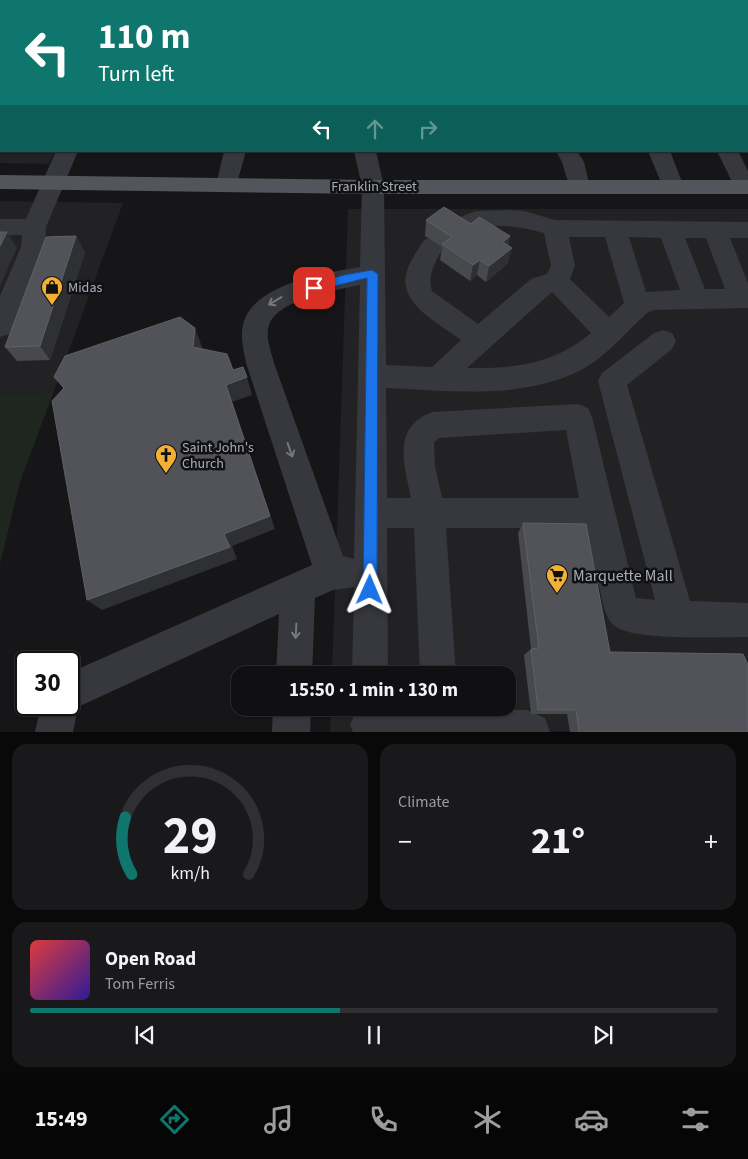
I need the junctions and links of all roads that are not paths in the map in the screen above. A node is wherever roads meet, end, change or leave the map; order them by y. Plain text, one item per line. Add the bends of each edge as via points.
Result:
1 (67, 152) edge
2 (235, 152) edge
3 (368, 152) edge
4 (567, 152) edge
5 (659, 152) edge
6 (728, 152) edge
7 (0, 182) edge
8 (53, 182) junction
9 (227, 185) junction
10 (373, 187) junction
11 (579, 187) junction
12 (674, 187) junction
13 (746, 187) edge
14 (0, 227) edge
15 (34, 227) junction
16 (455, 228) edge
17 (555, 228) junction
18 (669, 228) junction
19 (614, 229) junction
20 (715, 230) junction
21 (748, 230) edge
22 (432, 246) dead end
23 (372, 274) junction
24 (556, 282) junction
25 (745, 298) edge
26 (696, 299) junction
27 (638, 306) junction
28 (0, 327) edge
29 (607, 332) junction
30 (479, 339) junction
31 (663, 341) dead end
32 (371, 376) junction
33 (439, 378) junction
34 (428, 512) junction
35 (371, 513) junction
36 (598, 513) junction
37 (370, 572) junction
38 (332, 573) junction
39 (298, 588) junction
40 (677, 618) junction
41 (748, 620) edge
42 (294, 666) edge
43 (370, 666) edge
44 (437, 666) edge
45 (80, 687) edge
46 (58, 716) edge
47 (292, 716) edge
48 (369, 721) edge
49 (444, 725) edge
50 (54, 732) edge
51 (291, 732) edge
52 (531, 732) edge

1 - 8 street
2 - 9 street
3 - 10 street
4 - 11 street via 573,162
5 - 12 street
6 - 13 street
7 - 8 main road, Franklin Street
8 - 9 main road, Franklin Street
8 - 15 street
9 - 10 main road, Franklin Street
10 - 11 main road, Franklin Street
10 - 23 street
11 - 12 main road, Franklin Street
12 - 13 main road, Franklin Street
14 - 15 street
15 - 28 street via 33,247
16 - 17 street via 476,219 509,218
17 - 19 street
17 - 24 street via 563,266
18 - 19 street
18 - 20 street
18 - 26 street
19 - 27 street
20 - 21 street
20 - 25 street
22 - 30 street via 418,273 418,289 423,298
23 - 32 street
23 -> 38 street via 284,296 265,307 257,322 254,340
24 - 29 street
24 - 30 street via 540,286
25 - 26 street
26 - 27 street via 650,300
27 - 29 street
29 - 33 street via 572,362 552,371 497,379
30 - 33 street
31 - 40 street via 612,381
32 - 33 street
32 - 35 street
34 - 35 street
34 - 36 street
34 - 36 street via 418,437 432,425 578,417
34 - 44 street
35 - 37 street
36 - 40 street via 621,608 637,617
37 - 38 street
37 - 43 street
38 - 39 street
39 -> 42 street
39 - 45 street
40 - 41 street
46 - 50 street
47 - 51 street
48 - 49 street
49 - 52 street via 527,729

